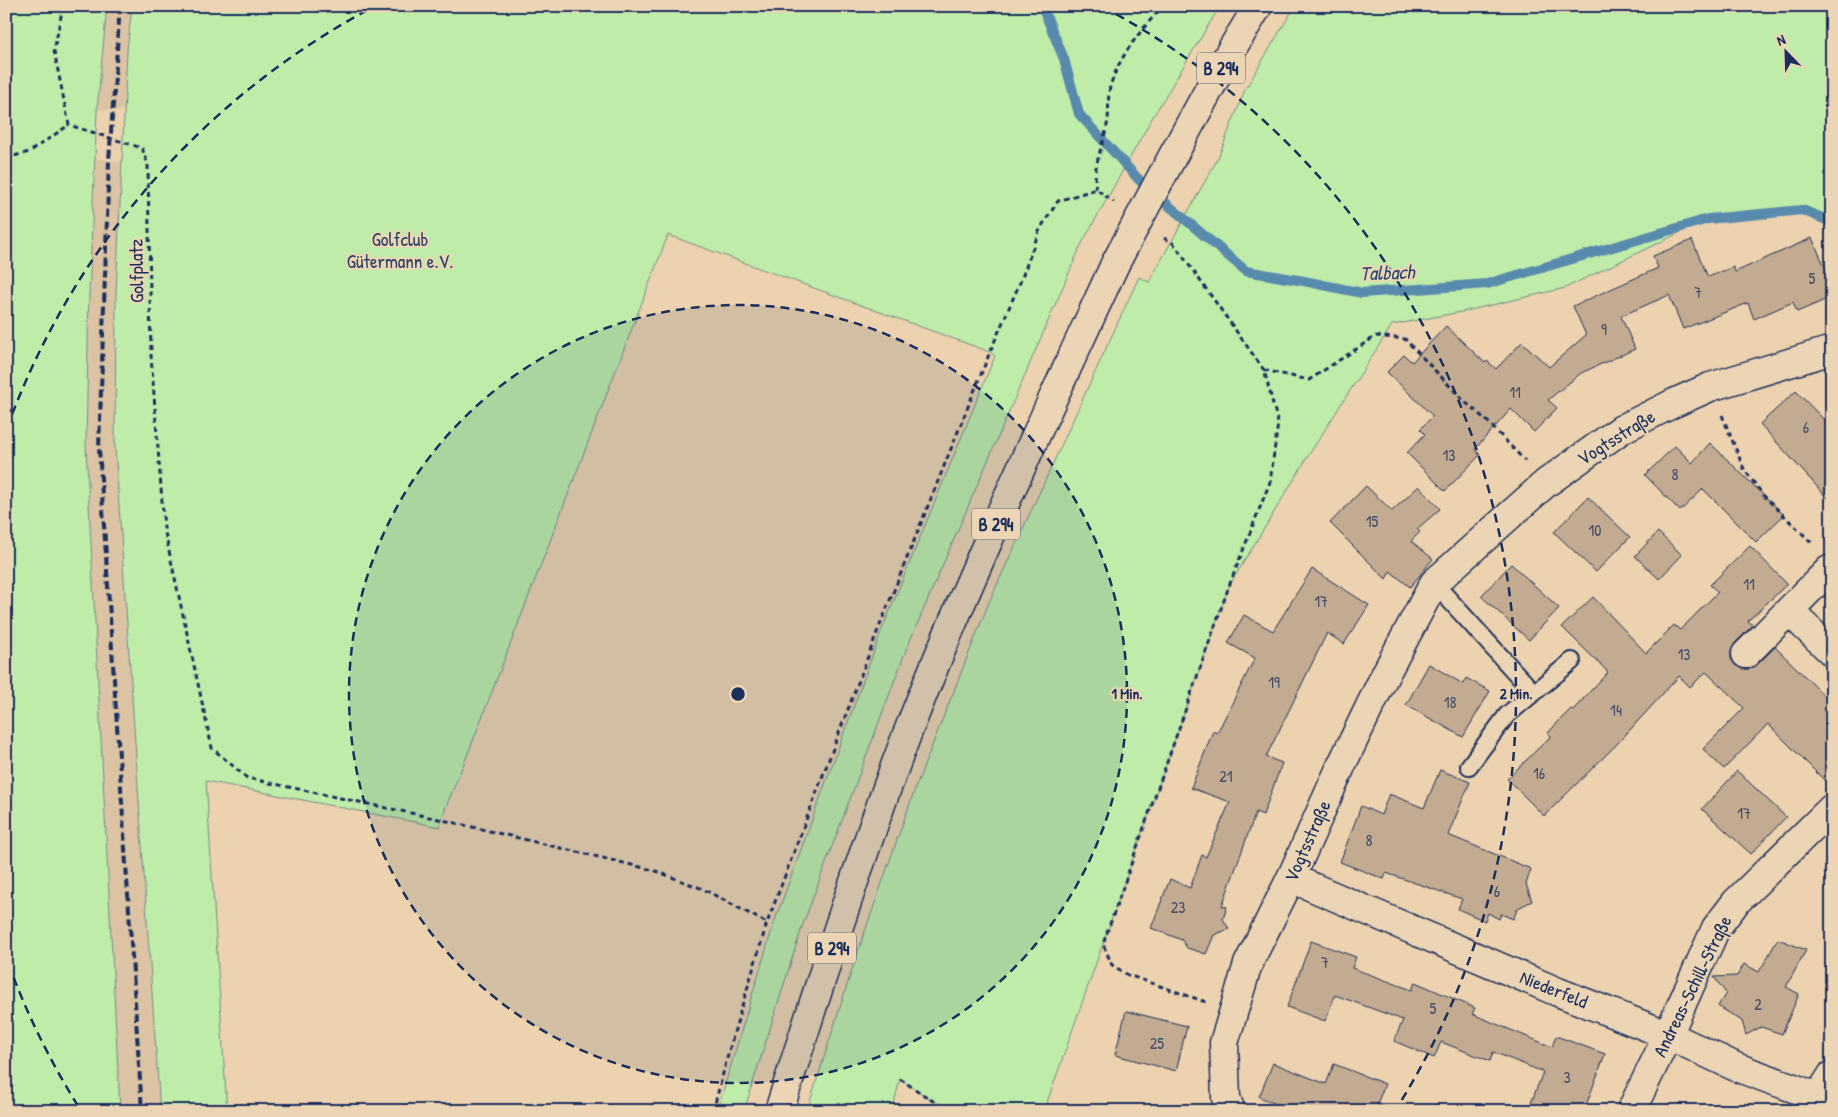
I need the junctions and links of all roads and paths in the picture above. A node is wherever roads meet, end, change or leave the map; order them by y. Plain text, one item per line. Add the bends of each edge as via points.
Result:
1 (63, 6) edge
2 (1162, 6) edge
3 (1258, 6) edge
4 (69, 125) junction
5 (6, 158) edge
6 (1096, 189) dead end
7 (1832, 350) edge
8 (1710, 387) junction
9 (1546, 483) junction
10 (1829, 570) joint
11 (1434, 583) junction
12 (1788, 611) junction
13 (1832, 652) edge
14 (1746, 654) dead end
15 (1572, 662) dead end
16 (1534, 693) junction
17 (1468, 766) dead end
18 (1832, 808) edge
19 (1291, 878) junction
20 (1233, 1012) junction
21 (1668, 1035) junction
22 (900, 1079) dead end
23 (1821, 1094) edge
24 (713, 1111) edge
25 (779, 1111) edge
26 (948, 1111) edge
27 (1231, 1111) edge
28 (1631, 1111) edge

1 - 4 path via 54,51
2 - 6 path via 1124,54 1110,87 1108,125 1094,176
3 - 25 main road, B 294, bridge via 1186,130 1115,264 994,528 887,787
4 - 5 path via 29,152
4 - 24 path, Golfplatz via 142,148 148,165 151,355 164,528 212,748 247,778 653,870 703,889 767,923
7 - 8 main road, Vogtsstraße
8 - 9 main road, Vogtsstraße via 1622,429
8 - 10 path via 1744,468 1763,494 1826,558
9 - 11 main road, Vogtsstraße
9 - 20 path via 1405,339 1376,336 1309,380 1264,370 1278,424 1270,482 1229,586 1102,944 1112,965 1128,975
10 - 12 main road
11 - 16 lane
11 - 19 main road, Vogtsstraße via 1386,672
12 - 13 main road
12 - 14 main road
15 - 16 lane
16 - 17 lane via 1507,716
18 - 21 main road, Andreas-Schill-Straße via 1736,902 1716,928
19 - 20 main road, Vogtsstraße via 1248,964
19 - 21 main road, Niederfeld via 1558,992
20 - 27 main road, Vogtsstraße via 1224,1043 1226,1098
21 - 23 main road, Niederfeld via 1736,1067
21 - 28 main road, Andreas-Schill-Straße
22 - 26 path

